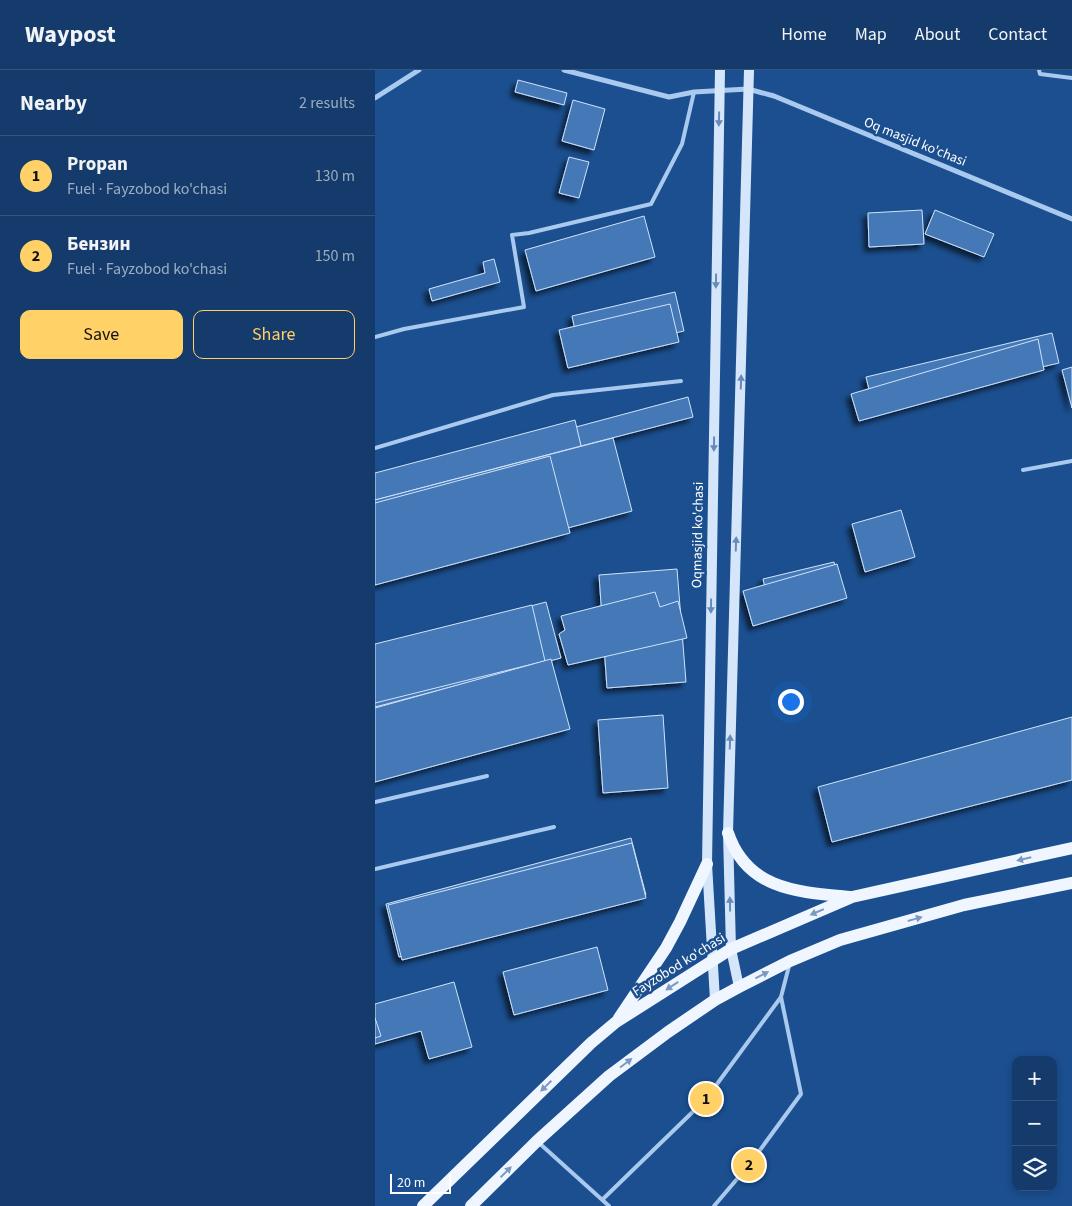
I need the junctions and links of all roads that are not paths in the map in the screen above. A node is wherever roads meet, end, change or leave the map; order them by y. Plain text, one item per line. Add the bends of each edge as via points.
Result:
1 (419, 70) edge
2 (564, 70) edge
3 (720, 70) edge
4 (749, 70) edge
5 (1039, 70) edge
6 (1072, 78) edge
7 (748, 89) junction
8 (719, 91) junction
9 (694, 92) junction
10 (375, 98) edge
11 (1072, 219) edge
12 (375, 337) edge
13 (681, 381) dead end
14 (375, 448) edge
15 (1072, 461) edge
16 (1023, 470) dead end
17 (487, 776) dead end
18 (375, 802) edge
19 (554, 827) dead end
20 (728, 833) junction
21 (1072, 848) edge
22 (707, 864) junction
23 (375, 869) edge
24 (1072, 883) edge
25 (853, 897) junction
26 (731, 949) junction
27 (712, 960) junction
28 (790, 961) junction
29 (739, 987) junction
30 (781, 997) junction
31 (715, 1000) junction
32 (616, 1022) junction
33 (537, 1141) junction
34 (603, 1200) junction
35 (423, 1206) edge
36 (471, 1206) edge
37 (609, 1206) edge
38 (714, 1206) edge

1 - 10 street
2 - 9 street via 669,96
3 - 8 main road, Oqmasjid ko'chasi
4 - 7 main road
5 - 6 lane via 1040,74
7 - 8 street
7 - 11 street, Oq masjid ko'chasi via 773,96
20 -> 7 main road
8 - 9 street
8 -> 22 main road, Oqmasjid ko'chasi
9 - 12 lane via 682,144 651,204 512,235 524,307
13 - 14 lane via 553,394
15 - 16 lane
17 - 18 lane
19 - 23 lane
20 - 25 main road via 733,849 747,868 761,877 779,886
26 -> 20 main road
21 -> 25 main road, Fayzobod ko'chasi
22 - 27 main road, Oqmasjid ko'chasi
22 - 32 main road via 680,922
28 -> 24 main road via 840,940 964,905
25 -> 26 main road, Fayzobod ko'chasi
26 - 27 main road, Fayzobod ko'chasi
26 - 29 main road
27 - 31 main road, Oqmasjid ko'chasi
27 -> 32 main road, Fayzobod ko'chasi
29 -> 28 main road
28 - 30 lane
29 - 31 main road
30 - 34 lane via 706,1099
30 - 38 lane via 801,1094
33 -> 31 main road via 609,1076
32 -> 35 main road, Fayzobod ko'chasi
33 - 34 lane
36 -> 33 main road
34 - 37 lane

